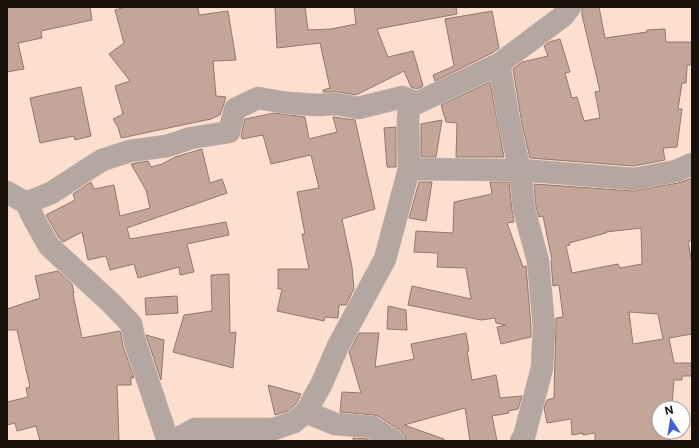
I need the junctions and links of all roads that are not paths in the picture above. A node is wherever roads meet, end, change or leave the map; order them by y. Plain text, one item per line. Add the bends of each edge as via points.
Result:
1 (570, 7) edge
2 (499, 64) junction
3 (410, 100) junction
4 (692, 164) edge
5 (409, 169) junction
6 (520, 170) junction
7 (7, 192) edge
8 (26, 203) junction
9 (306, 412) junction
10 (168, 441) edge
11 (173, 441) edge
12 (394, 441) edge
13 (521, 441) edge

1 - 2 street via 563,16
2 - 3 street via 417,103
2 - 6 street
3 - 5 street
3 - 8 street via 403,97 358,108 337,104 287,103 258,98 235,109 230,132 130,151 102,160 51,193
4 - 6 street via 676,171 634,179
5 - 6 street
5 - 9 street via 385,259
6 - 13 street via 524,209 538,262 544,327 542,368 524,438
7 - 8 street
8 - 10 street via 50,246 131,324
9 - 11 street via 294,422 274,429 195,429
9 - 12 street via 335,424 372,427

